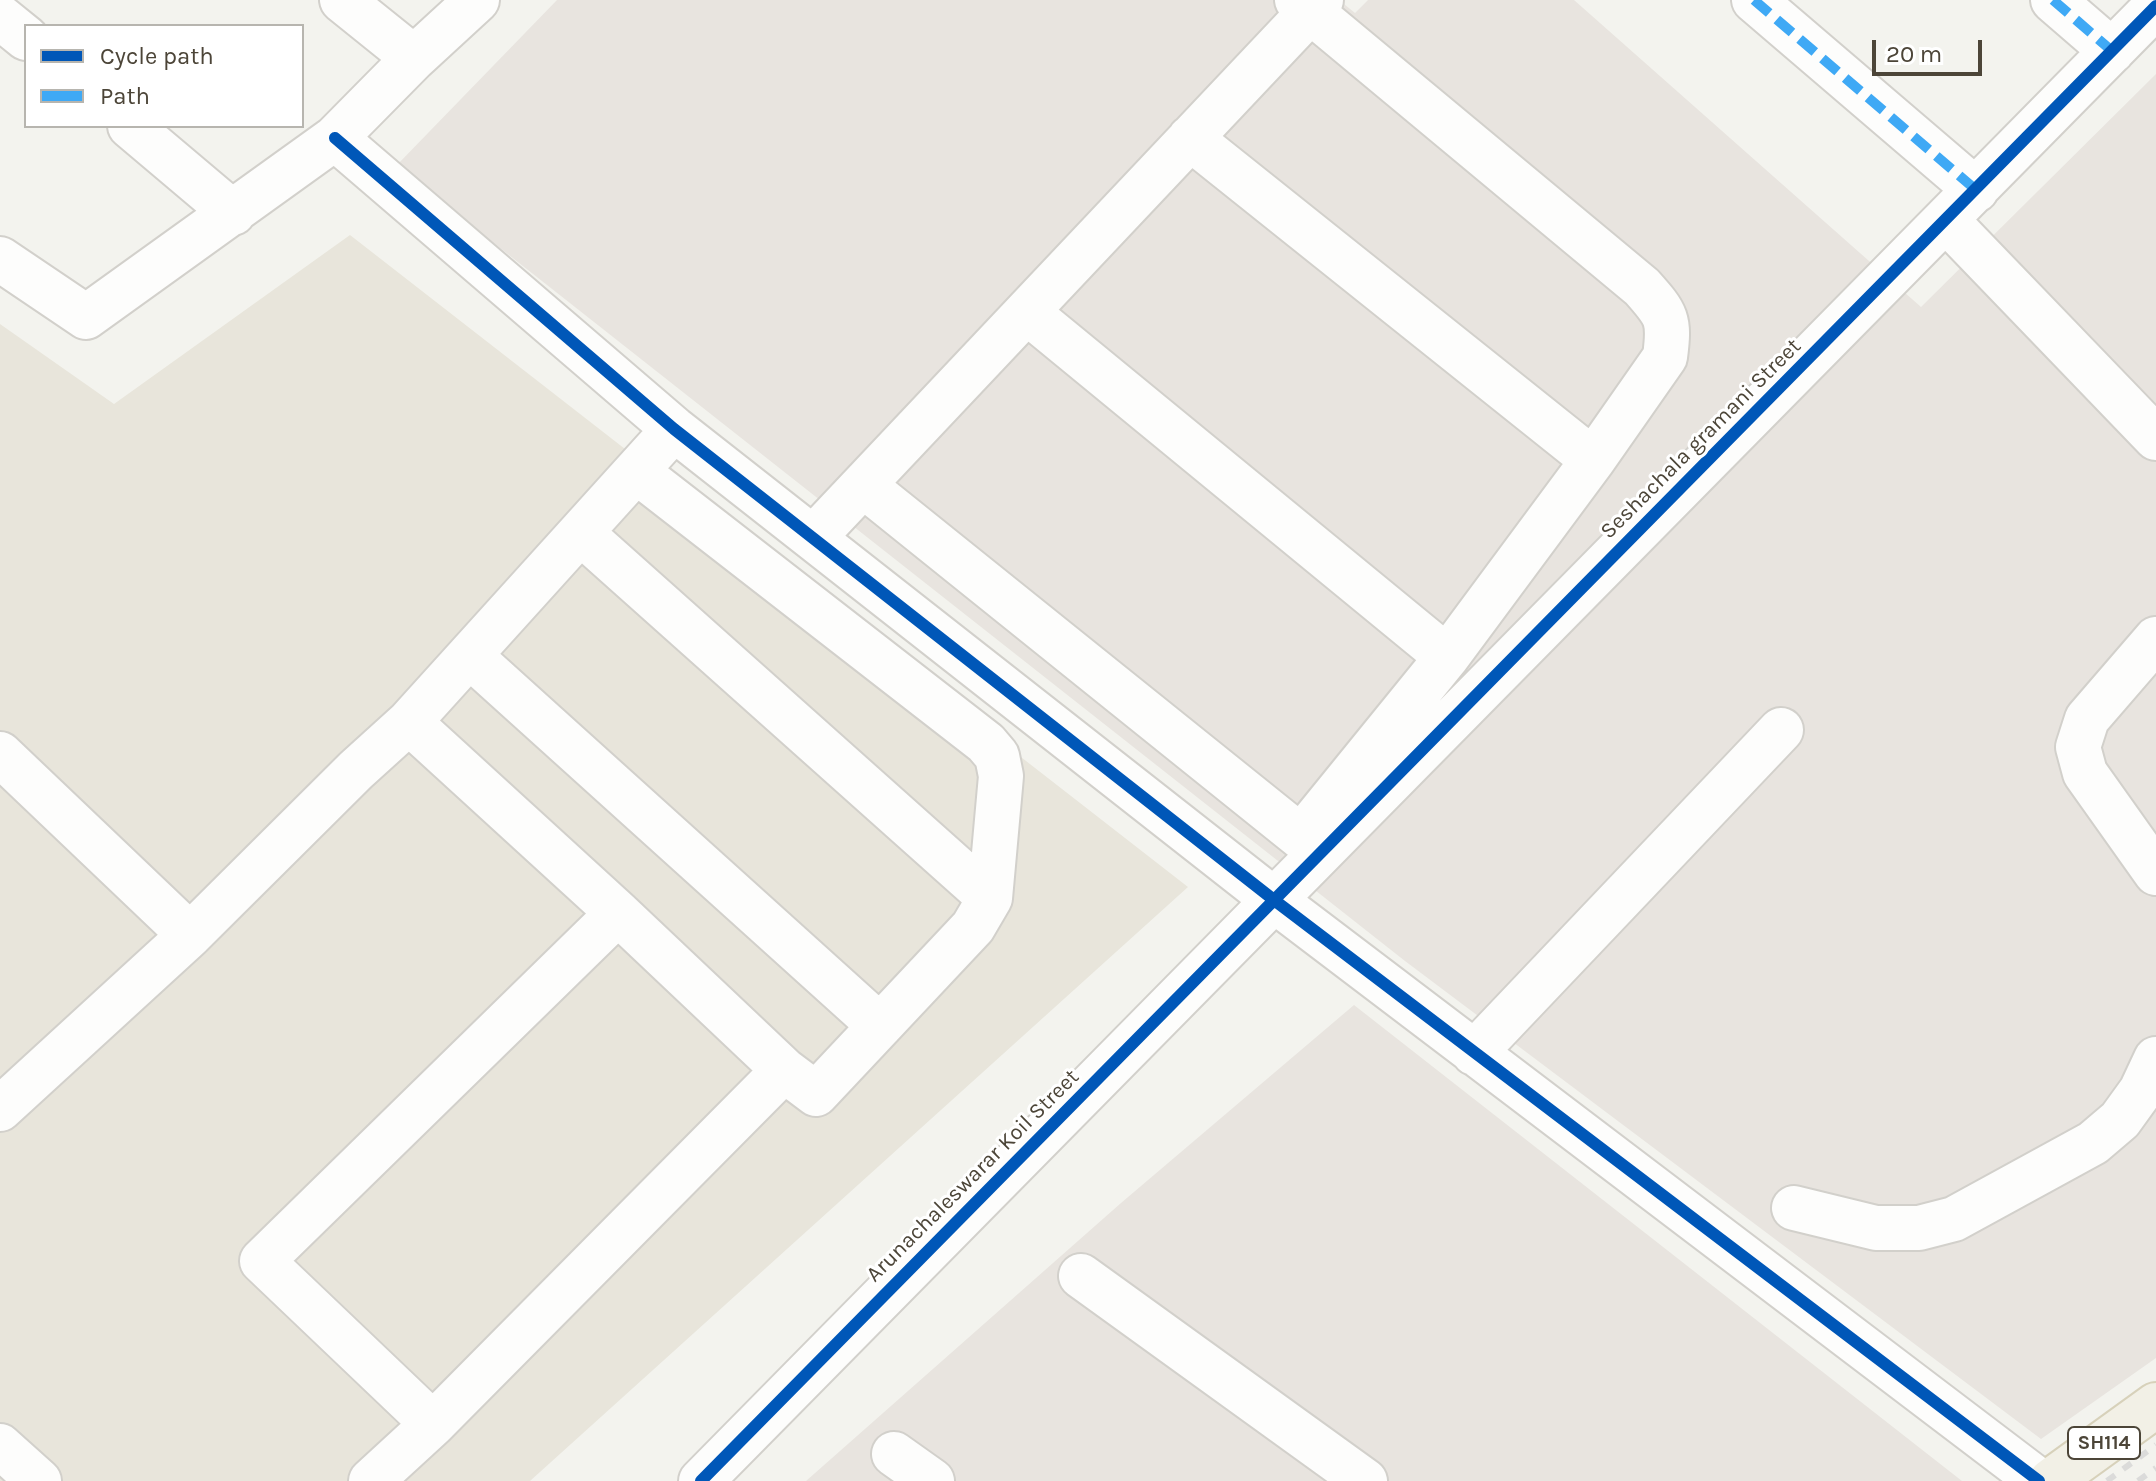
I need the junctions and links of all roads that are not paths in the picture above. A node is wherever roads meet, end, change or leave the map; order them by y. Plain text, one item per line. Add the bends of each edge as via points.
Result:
1 (342, 0) edge
2 (477, 0) edge
3 (1754, 0) edge
4 (2053, 0) edge
5 (1309, 4) edge
6 (2156, 6) edge
7 (0, 17) edge
8 (24, 36) edge
9 (2112, 51) junction
10 (414, 58) junction
11 (132, 128) edge
12 (335, 138) junction
13 (1190, 138) junction
14 (1976, 190) junction
15 (233, 213) junction
16 (1946, 220) junction
17 (0, 259) edge
18 (1027, 312) junction
19 (674, 429) junction
20 (2156, 438) edge
21 (1593, 460) junction
22 (636, 471) junction
23 (863, 485) junction
24 (581, 533) junction
25 (813, 538) junction
26 (2156, 639) edge
27 (470, 656) junction
28 (1447, 657) junction
29 (409, 722) junction
30 (1781, 730) dead end
31 (0, 754) edge
32 (1301, 837) junction
33 (2156, 873) edge
34 (1266, 894) junction
35 (990, 898) junction
36 (618, 913) junction
37 (190, 935) junction
38 (880, 1026) junction
39 (1474, 1053) junction
40 (2156, 1059) edge
41 (784, 1070) junction
42 (0, 1109) edge
43 (1794, 1208) dead end
44 (1081, 1276) dead end
45 (2156, 1405) edge
46 (433, 1424) junction
47 (0, 1446) edge
48 (894, 1454) dead end
49 (39, 1481) edge
50 (371, 1481) edge
51 (701, 1481) edge
52 (932, 1481) edge
53 (1365, 1481) edge
54 (2039, 1481) edge
55 (2051, 1481) edge

1 - 10 street
2 - 10 street
3 - 14 street
4 - 9 street
5 - 13 street
5 - 21 street via 1642,287 1665,313 1665,357
6 - 9 street, Seshachala gramani Street
7 - 8 street
9 - 14 street, Seshachala gramani Street
10 - 12 street
11 - 15 street
12 - 15 street
12 - 19 street
13 - 18 street
13 - 21 street
14 - 16 street, Seshachala gramani Street
15 - 17 street via 86,317
16 - 20 street
16 - 34 street, Seshachala gramani Street
18 - 23 street
18 - 28 street
19 - 22 street
19 - 25 street
21 - 28 street
22 - 24 street
22 - 35 street via 997,756 1001,776
23 - 25 street
23 - 32 street
24 - 27 street
24 - 35 street
25 - 34 street
26 - 33 street via 2087,719 2078,747 2085,773
27 - 29 street
27 - 38 street
28 - 32 street
29 - 36 street
29 - 37 street
30 - 39 street
31 - 37 street
32 - 34 street
34 - 39 street
34 - 51 street, Arunachaleswarar Koil Street
35 - 38 street via 973,927
36 - 41 street
36 - 46 street via 262,1261
37 - 42 street
38 - 41 street via 816,1094
39 - 54 street
40 - 43 street via 2120,1120 2093,1143 1954,1219 1919,1228 1876,1228
41 - 46 street
44 - 53 street
45 - 55 main road, SH114
46 - 50 street
47 - 49 street
48 - 52 street

